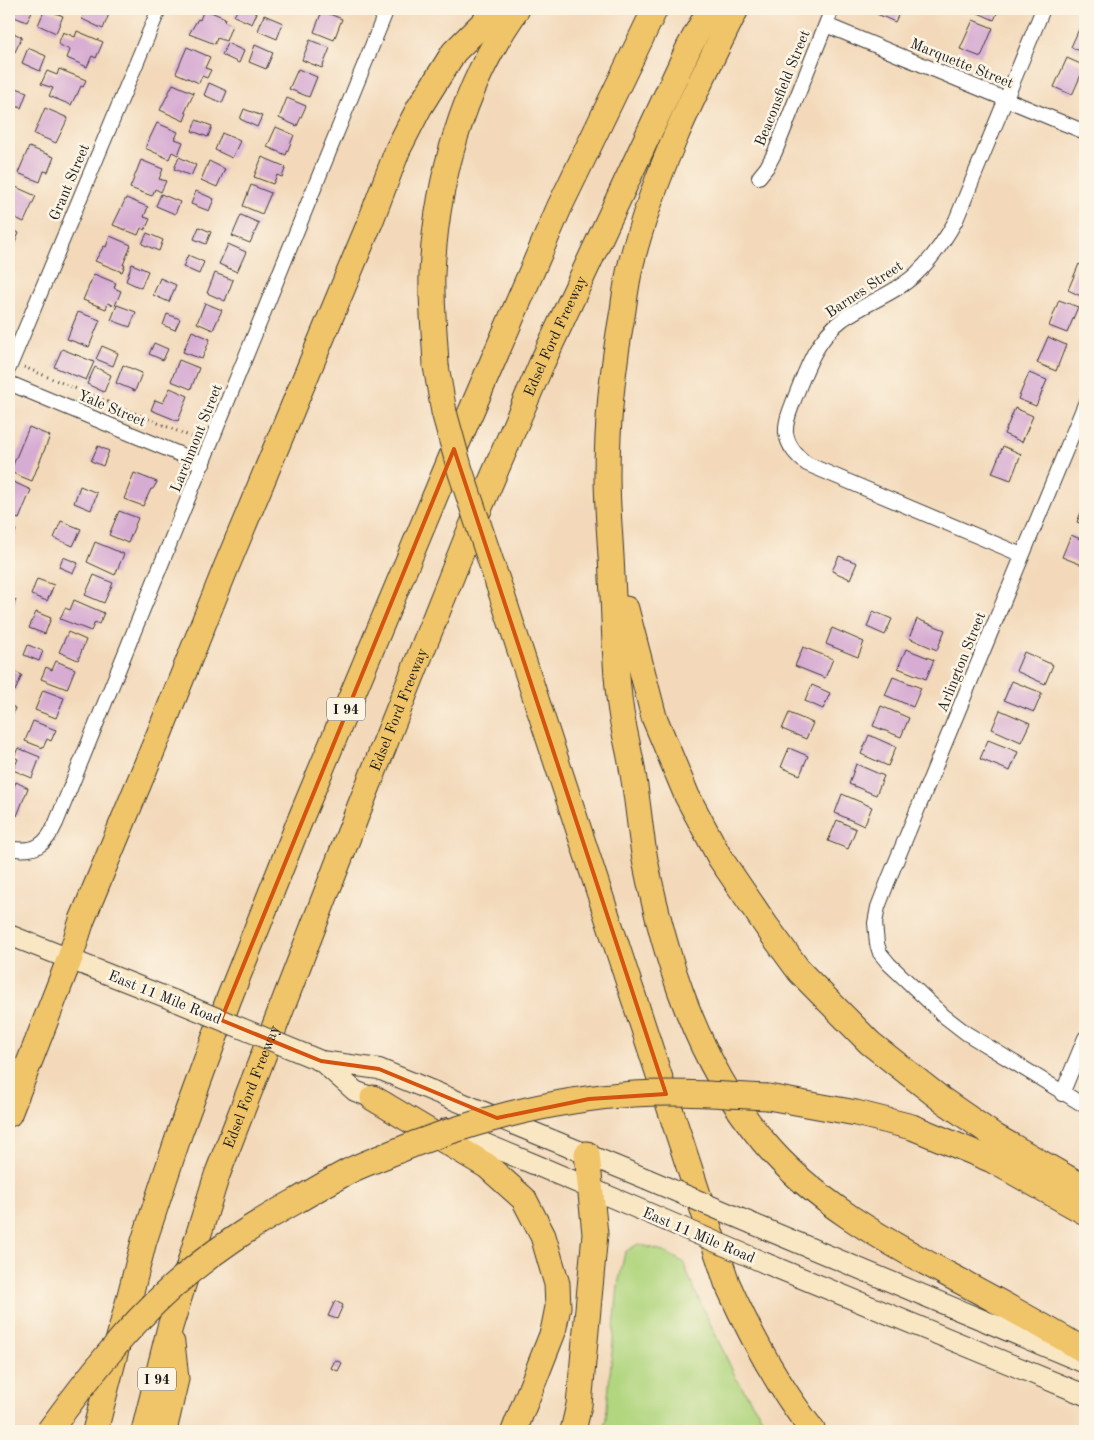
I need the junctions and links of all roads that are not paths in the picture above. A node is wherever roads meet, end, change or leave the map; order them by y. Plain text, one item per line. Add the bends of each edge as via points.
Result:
1 (159, 9) edge
2 (387, 9) edge
3 (497, 9) edge
4 (517, 9) edge
5 (655, 9) edge
6 (710, 9) edge
7 (736, 9) edge
8 (832, 9) edge
9 (1044, 9) edge
10 (826, 24) junction
11 (1006, 99) junction
12 (1085, 132) edge
13 (759, 178) dead end
14 (15, 367) edge
15 (9, 383) edge
16 (1085, 404) edge
17 (203, 464) junction
18 (609, 505) junction
19 (1022, 554) junction
20 (9, 848) edge
21 (9, 935) edge
22 (70, 958) junction
23 (1085, 1038) edge
24 (321, 1061) junction
25 (1062, 1094) junction
26 (373, 1098) junction
27 (1085, 1106) edge
28 (9, 1114) edge
29 (587, 1154) junction
30 (1085, 1188) edge
31 (590, 1189) junction
32 (1085, 1212) edge
33 (170, 1326) junction
34 (1085, 1351) edge
35 (1085, 1363) edge
36 (1085, 1395) edge
37 (49, 1431) edge
38 (95, 1431) edge
39 (144, 1431) edge
40 (164, 1431) edge
41 (514, 1431) edge
42 (573, 1431) edge
43 (813, 1431) edge

1 - 14 street, Grant Street
2 - 17 street, Larchmont Street
3 - 22 highway via 454,52 398,149 82,920
4 - 43 highway, bridge via 489,54 460,123 448,164 436,228 432,275 436,366 444,412 460,470 727,1283 747,1328 775,1377
5 - 38 highway, I 94 via 559,208 453,453 228,1001 144,1241
6 - 33 highway, Edsel Ford Freeway / I 94 via 688,47 548,349 468,535 217,1175
7 - 18 highway via 658,176 631,265 615,350 607,476
8 - 10 street, Beaconsfield Street
9 - 11 street, Barnes Street
10 - 11 street, Marquette Street
10 - 13 street, Beaconsfield Street via 774,152
11 - 12 street, Marquette Street
11 - 19 street, Barnes Street via 949,232 913,276 831,330 810,359 786,425 789,444 807,464
15 - 17 street, Yale Street
16 - 19 street, Arlington Street
17 - 20 street, Larchmont Street via 52,832 36,848
18 - 30 highway via 628,621 654,717 687,796 720,858 767,927 800,972 870,1043 996,1137
18 - 34 highway via 621,710 645,857 666,949 694,1026 713,1065 742,1114 764,1143 790,1170 840,1212
19 - 25 street, Arlington Street via 881,898 875,934 880,953 889,964 944,1016
21 - 22 main road, East 11 Mile Road
22 - 24 main road, East 11 Mile Road, bridge
22 - 28 highway
23 - 25 street
24 - 26 main road, East 11 Mile Road via 355,1091
24 - 29 main road, East 11 Mile Road via 379,1069
25 - 27 street
26 - 31 main road, East 11 Mile Road
26 - 41 highway via 487,1166 524,1199 543,1236 556,1284 558,1307 553,1332
29 - 31 highway
29 - 35 main road, East 11 Mile Road, bridge
31 - 36 main road, East 11 Mile Road, bridge
31 - 42 highway via 595,1234 579,1405
32 - 37 highway, bridge via 992,1160 912,1127 856,1113 768,1098 693,1094 634,1094 535,1109 469,1124 409,1145 350,1170 251,1226 211,1254 139,1318
33 - 39 highway, Edsel Ford Freeway / I 94
33 - 40 highway via 176,1380

